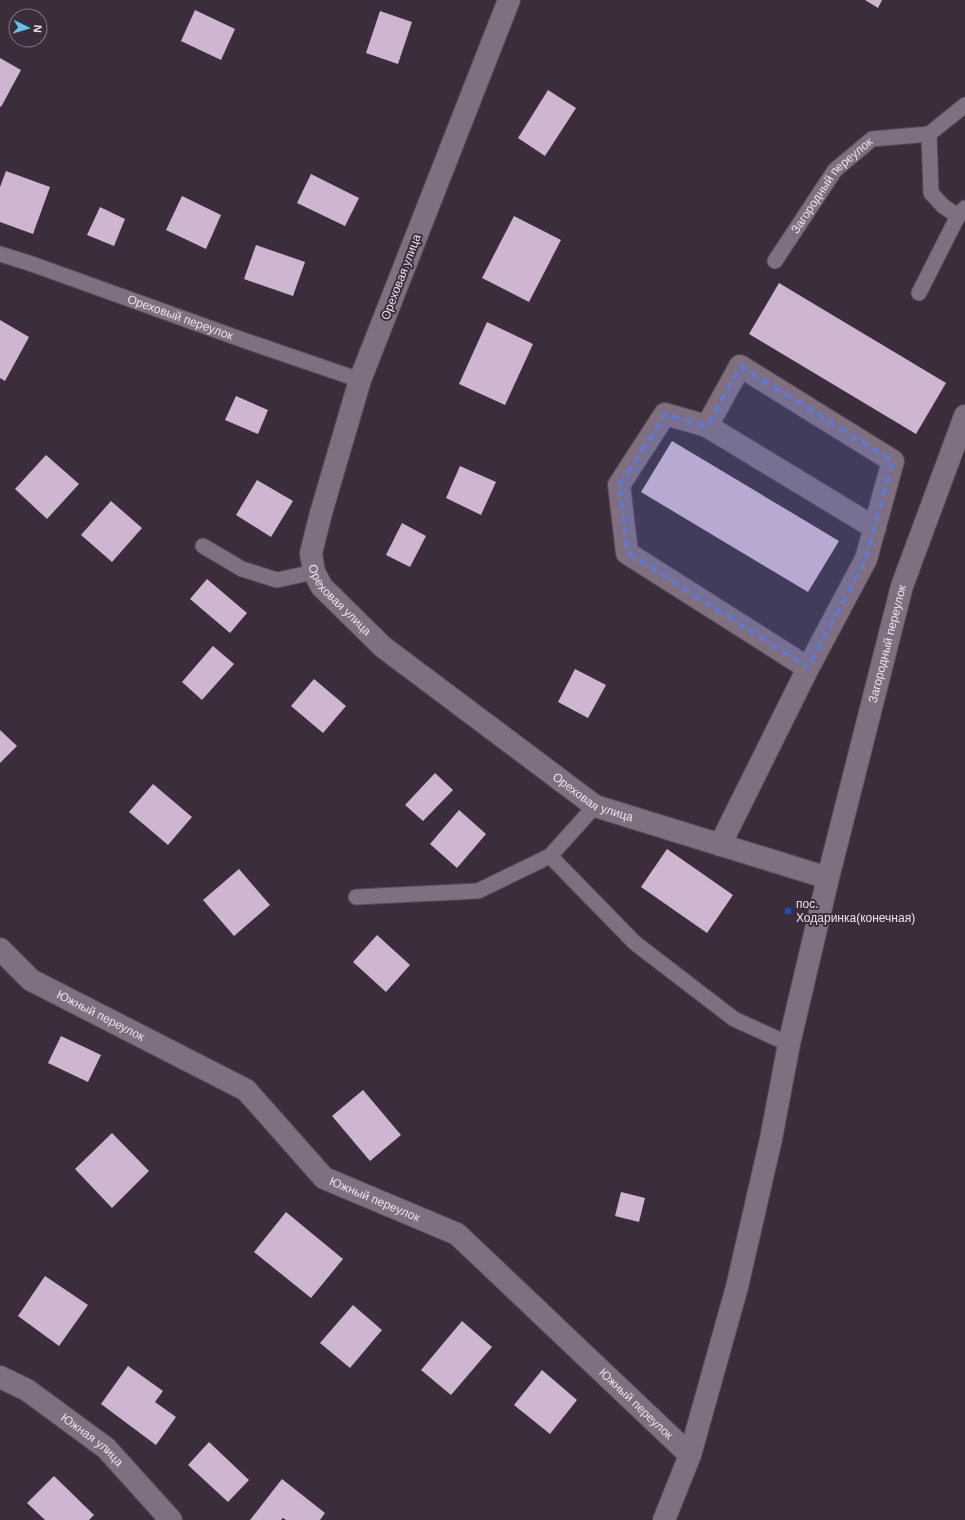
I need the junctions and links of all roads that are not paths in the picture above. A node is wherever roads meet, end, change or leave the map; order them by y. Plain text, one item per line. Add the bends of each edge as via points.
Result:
1 (509, 0) edge
2 (965, 105) edge
3 (929, 134) junction
4 (961, 212) edge
5 (0, 254) edge
6 (775, 261) dead end
7 (919, 293) dead end
8 (360, 380) junction
9 (965, 416) edge
10 (707, 426) junction
11 (875, 528) junction
12 (203, 546) dead end
13 (314, 572) junction
14 (808, 668) junction
15 (595, 806) junction
16 (720, 845) junction
17 (550, 856) junction
18 (828, 878) junction
19 (356, 897) dead end
20 (0, 949) edge
21 (789, 1044) junction
22 (0, 1377) edge
23 (690, 1455) junction
24 (171, 1520) edge
25 (664, 1520) edge

1 - 8 street, Ореховая улица
2 - 3 lane
3 - 4 lane via 931,194 943,206
3 - 6 lane, Загородный переулок via 872,139 835,170
4 - 7 lane
5 - 8 lane, Ореховый переулок
8 - 13 street, Ореховая улица via 311,553
9 - 18 street, Загородный переулок via 902,586
10 - 11 street
10 - 11 street via 740,366 893,461
10 - 14 street via 665,414 619,485 627,553
11 - 14 street via 866,560
12 - 13 lane via 242,569 277,580
13 - 15 street, Ореховая улица via 322,587 383,647
14 - 16 street
15 - 16 street, Ореховая улица
15 - 17 lane
16 - 18 street, Ореховая улица
17 - 19 lane via 478,891
17 - 21 lane via 635,943 734,1019
18 - 21 street, Загородный переулок
20 - 23 street, Южный переулок via 31,980 246,1090 324,1178 457,1234
21 - 23 street, Загородный переулок via 771,1139 737,1287
22 - 24 street, Южная улица via 27,1390 106,1448
23 - 25 street, Загородный переулок

